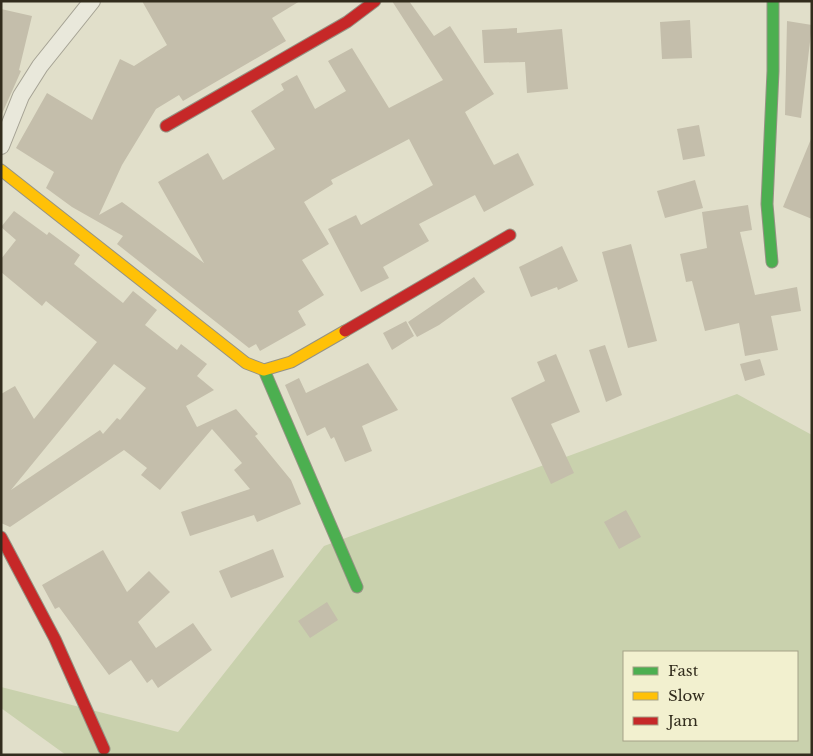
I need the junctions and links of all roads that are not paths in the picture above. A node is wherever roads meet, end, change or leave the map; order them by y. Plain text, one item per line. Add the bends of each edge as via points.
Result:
1 (92, 1) edge
2 (375, 1) edge
3 (773, 1) edge
4 (166, 126) dead end
5 (1, 146) edge
6 (1, 170) edge
7 (510, 235) dead end
8 (772, 262) dead end
9 (264, 370) junction
10 (1, 537) edge
11 (357, 587) dead end
12 (104, 749) dead end

1 - 5 street via 40,66 21,96
2 - 4 street via 347,22
3 - 8 street via 767,204
6 - 9 street via 246,363
7 - 9 street via 291,362
9 - 11 street
10 - 12 street via 55,639

